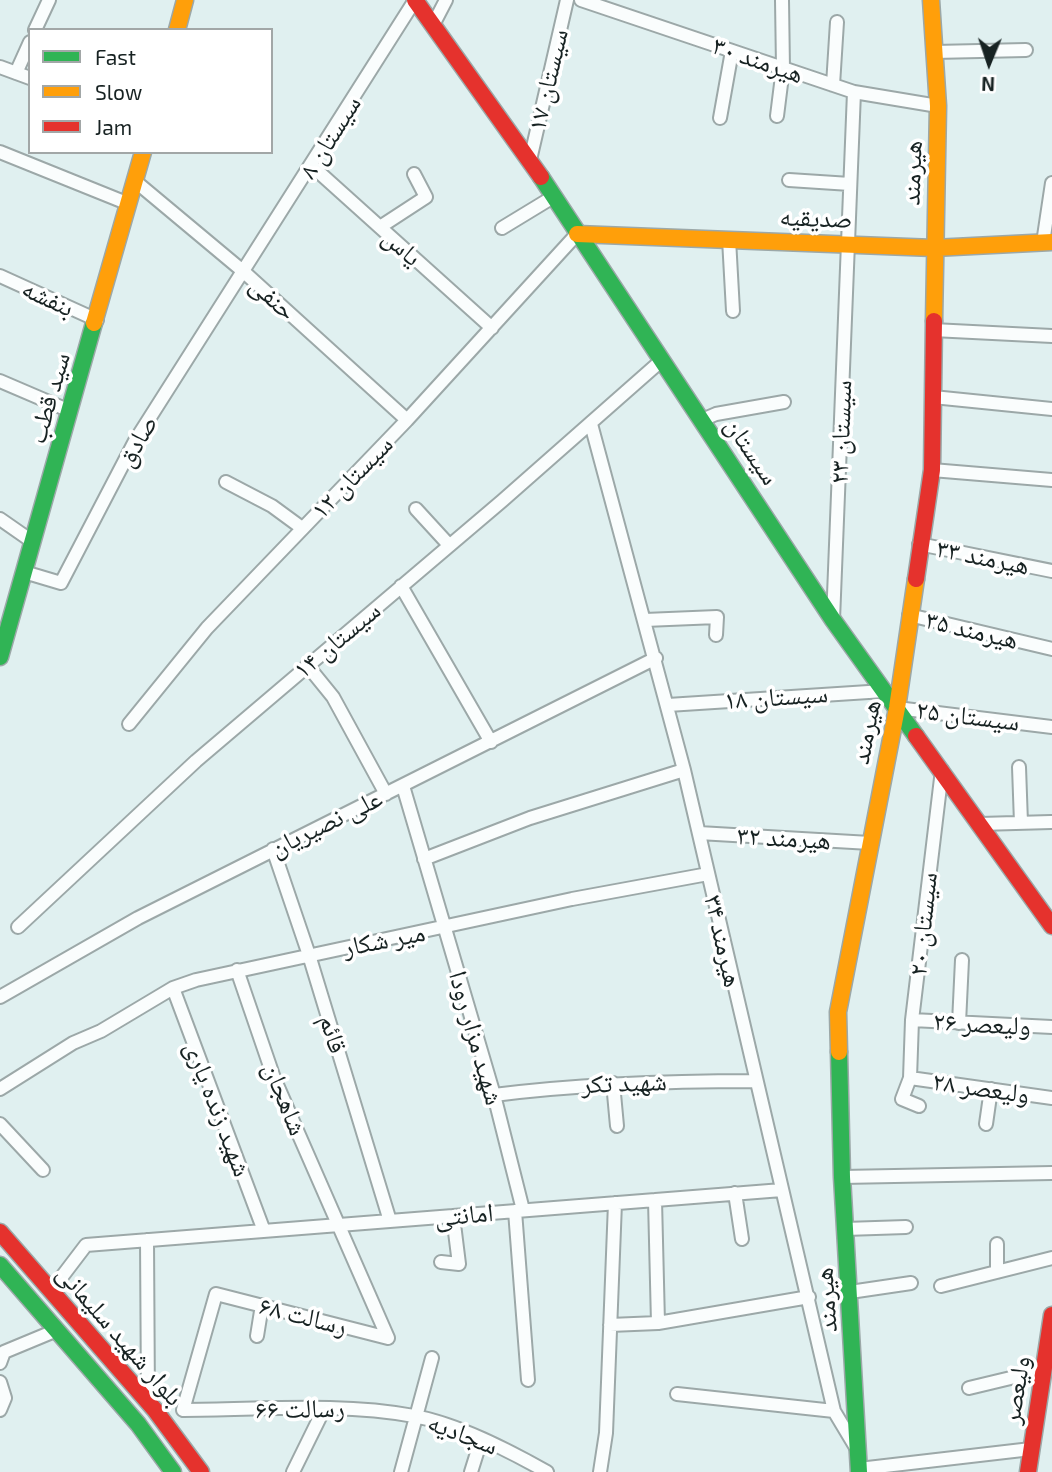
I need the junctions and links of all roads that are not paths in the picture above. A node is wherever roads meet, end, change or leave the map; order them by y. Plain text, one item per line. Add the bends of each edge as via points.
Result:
1 (48, 0) edge
2 (185, 0) edge
3 (415, 0) edge
4 (446, 0) edge
5 (567, 0) edge
6 (580, 0) edge
7 (782, 0) edge
8 (931, 0) edge
9 (837, 22) dead end
10 (433, 25) junction
11 (36, 28) edge
12 (178, 28) edge
13 (28, 46) edge
14 (1026, 50) dead end
15 (732, 51) junction
16 (934, 52) junction
17 (0, 67) edge
18 (783, 68) junction
19 (16, 73) junction
20 (28, 77) edge
21 (833, 86) junction
22 (854, 92) junction
23 (938, 106) junction
24 (777, 116) dead end
25 (720, 118) dead end
26 (0, 152) edge
27 (142, 154) edge
28 (530, 160) junction
29 (312, 166) junction
30 (414, 174) dead end
31 (789, 180) dead end
32 (135, 181) junction
33 (1052, 183) edge
34 (850, 184) junction
35 (553, 197) junction
36 (129, 204) junction
37 (380, 227) junction
38 (502, 228) dead end
39 (577, 234) junction
40 (729, 239) junction
41 (1048, 242) edge
42 (849, 243) junction
43 (934, 248) junction
44 (244, 272) junction
45 (0, 276) edge
46 (733, 311) dead end
47 (97, 320) junction
48 (492, 328) junction
49 (933, 330) junction
50 (1052, 336) edge
51 (662, 360) junction
52 (0, 381) edge
53 (933, 397) junction
54 (785, 402) dead end
55 (1052, 409) edge
56 (70, 411) junction
57 (407, 420) junction
58 (702, 420) junction
59 (591, 424) junction
60 (932, 470) junction
61 (1052, 480) edge
62 (226, 482) dead end
63 (416, 509) dead end
64 (0, 519) edge
65 (302, 528) junction
66 (33, 542) junction
67 (919, 544) junction
68 (449, 545) junction
69 (1049, 570) edge
70 (24, 572) junction
71 (401, 586) junction
72 (909, 615) junction
73 (645, 620) junction
74 (833, 620) junction
75 (4, 628) edge
76 (716, 635) dead end
77 (1052, 649) edge
78 (0, 657) edge
79 (656, 658) junction
80 (307, 664) junction
81 (884, 691) junction
82 (667, 705) junction
83 (897, 708) junction
84 (130, 723) dead end
85 (1045, 726) edge
86 (491, 742) junction
87 (1019, 767) dead end
88 (684, 770) junction
89 (942, 770) junction
90 (403, 786) junction
91 (386, 794) junction
92 (1051, 822) edge
93 (1021, 823) junction
94 (980, 824) junction
95 (699, 833) junction
96 (870, 843) junction
97 (273, 849) junction
98 (424, 859) junction
99 (708, 874) junction
100 (1052, 926) edge
101 (18, 928) dead end
102 (445, 928) junction
103 (309, 955) junction
104 (962, 960) dead end
105 (237, 971) junction
106 (173, 988) junction
107 (0, 998) edge
108 (912, 1020) junction
109 (959, 1023) junction
110 (1052, 1027) edge
111 (909, 1078) junction
112 (755, 1081) junction
113 (612, 1083) junction
114 (0, 1089) edge
115 (991, 1089) junction
116 (494, 1095) junction
117 (1052, 1098) edge
118 (919, 1105) dead end
119 (0, 1124) edge
120 (986, 1124) dead end
121 (617, 1126) dead end
122 (43, 1170) dead end
123 (1052, 1173) edge
124 (842, 1177) junction
125 (782, 1189) junction
126 (735, 1193) junction
127 (655, 1200) junction
128 (615, 1203) junction
129 (519, 1210) junction
130 (453, 1216) junction
131 (390, 1221) junction
132 (339, 1225) junction
133 (906, 1227) dead end
134 (845, 1229) junction
135 (264, 1231) junction
136 (0, 1232) edge
137 (742, 1239) dead end
138 (146, 1240) junction
139 (997, 1244) dead end
140 (1052, 1258) edge
141 (441, 1262) dead end
142 (0, 1265) edge
143 (997, 1272) junction
144 (911, 1283) dead end
145 (941, 1286) dead end
146 (51, 1291) junction
147 (850, 1292) junction
148 (809, 1297) junction
149 (262, 1305) junction
150 (1052, 1315) edge
151 (658, 1323) junction
152 (610, 1325) junction
153 (57, 1330) junction
154 (257, 1336) dead end
155 (432, 1358) dead end
156 (0, 1363) edge
157 (1044, 1370) junction
158 (528, 1380) dead end
159 (0, 1382) edge
160 (969, 1388) dead end
161 (677, 1394) dead end
162 (148, 1403) junction
163 (324, 1409) junction
164 (0, 1410) edge
165 (183, 1410) joint
166 (834, 1411) junction
167 (416, 1416) junction
168 (481, 1440) junction
169 (1031, 1449) junction
170 (859, 1465) edge
171 (173, 1472) edge
172 (201, 1472) edge
173 (293, 1472) edge
174 (401, 1472) edge
175 (471, 1472) edge
176 (547, 1472) edge
177 (600, 1472) edge
178 (1028, 1472) edge

1 - 11 street
2 - 12 street
3 - 10 street, سیستان
3 - 29 street, سیستان ۸
4 - 10 street
5 - 28 street, سیستان ۱۷
6 - 15 street, هیرمند ۳۰
7 - 18 street
8 - 16 street, هیرمند
9 - 21 street
10 - 28 street, سیستان
13 - 19 street
14 - 16 street
15 - 18 street, هیرمند ۳۰
15 - 25 street
16 - 23 street, هیرمند
17 - 19 street
18 - 21 street, هیرمند ۳۰
18 - 24 street
19 - 20 street
21 - 22 street, هیرمند ۳۰
22 - 23 street, هیرمند ۳۰
22 - 34 street, سیستان ۲۳
23 - 43 street, هیرمند
26 - 36 street
27 - 32 street, سید قطب
28 - 35 street, سیستان
29 - 37 street, یاس
29 - 44 street, سیستان ۸
30 - 37 street via 426,197
31 - 34 street
32 - 36 street, سید قطب
32 - 44 street, حنفی
33 - 41 street
34 - 42 street, سیستان ۲۳
35 - 38 street
35 - 39 street, سیستان
36 - 47 street, سید قطب
37 - 48 street, یاس
39 - 40 street, صدیقیه
39 - 48 street, سیستان ۱۲
39 - 51 street, سیستان
40 - 42 street, صدیقیه
40 - 46 street
41 - 43 street, صدیقیه
42 - 43 street, صدیقیه
42 - 74 street, سیستان ۲۳
43 - 49 street, هیرمند
44 - 57 street, حنفی
44 - 70 street, صادق via 135,441 61,583
45 - 47 street, بنفشه
47 - 56 street, سید قطب
48 - 57 street, سیستان ۱۲
49 - 50 street
49 - 53 street, هیرمند
51 - 58 street, سیستان
51 - 59 street, سیستان ۱۴
52 - 56 street
53 - 55 street
53 - 60 street, هیرمند
54 - 58 street
56 - 66 street, سید قطب
57 - 65 street, سیستان ۱۲
58 - 74 street, سیستان
59 - 68 street, سیستان ۱۴
59 - 73 street, هیرمند ۳۴
60 - 61 street
60 - 67 street, هیرمند
62 - 65 street
63 - 68 street
64 - 66 street
65 - 84 street, سیستان ۱۲ via 207,628
66 - 70 street, سید قطب
67 - 69 street, هیرمند ۳۳
67 - 72 street, هیرمند
68 - 71 street, سیستان ۱۴
70 - 75 street, سید قطب
71 - 80 street, سیستان ۱۴
71 - 86 street
72 - 77 street, هیرمند ۳۵
72 - 83 street, هیرمند
73 - 76 street via 717,617
73 - 79 street, هیرمند ۳۴
74 - 81 street, سیستان
75 - 78 street, سید قطب
79 - 82 street, هیرمند ۳۴
79 - 86 street, علی نصیریان
80 - 91 street via 333,697
80 - 101 street, سیستان ۱۴
81 - 82 street, سیستان ۱۸
81 - 83 street, سیستان
82 - 88 street, هیرمند ۳۴
83 - 85 street, سیستان ۲۵
83 - 89 street, سیستان
83 - 96 street, هیرمند
86 - 90 street, علی نصیریان
87 - 93 street
88 - 95 street, هیرمند ۳۴
88 - 98 street via 530,818
89 - 94 street, سیستان
89 - 108 street, سیستان ۲۰
90 - 91 street, علی نصیریان
90 - 98 street, شهید مزار رودا
91 - 97 street, علی نصیریان
92 - 93 street
93 - 94 street
94 - 100 street, سیستان
95 - 96 street, هیرمند ۳۲
95 - 99 street, هیرمند ۳۴
96 - 124 street, هیرمند via 838,1012
97 - 103 street, قائم
97 - 107 street, علی نصیریان via 138,918
98 - 102 street, شهید مزار رودا
99 - 102 street, میر شکار
99 - 112 street, هیرمند ۳۴
102 - 103 street, میر شکار
102 - 116 street, شهید مزار رودا
103 - 105 street, میر شکار
103 - 131 street, قائم
104 - 109 street
105 - 106 street, میر شکار
105 - 132 street, شاهجان via 274,1078
106 - 114 street, میر شکار
106 - 135 street, شهید زنده یاری
108 - 109 street, ولیعصر ۲۶
108 - 111 street, سیستان ۲۰
109 - 110 street, ولیعصر ۲۶
111 - 115 street, ولیعصر ۲۸
111 - 118 street, سیستان ۲۰ via 902,1099
112 - 113 street, شهید تکر
112 - 125 street, هیرمند ۳۴
113 - 116 street, شهید تکر
113 - 121 street
115 - 117 street, ولیعصر ۲۸
115 - 120 street
116 - 129 street, شهید مزار رودا
119 - 122 street
123 - 124 street
124 - 134 street, هیرمند
125 - 126 street, امانتی
125 - 148 street, هیرمند ۳۴
126 - 127 street, امانتی
126 - 137 street
127 - 128 street, امانتی
127 - 151 street
128 - 129 street, امانتی
128 - 152 street
129 - 130 street, امانتی
129 - 158 street, شهید مزار رودا
130 - 131 street, امانتی
130 - 141 street via 459,1264
131 - 132 street, امانتی
132 - 135 street, امانتی
132 - 149 street, رسالت ۶۸ via 388,1338
133 - 134 street
134 - 147 street, هیرمند
135 - 138 street, امانتی
136 - 146 street, بلوار شهید سلیمانی
138 - 146 street, امانتی via 86,1245
138 - 162 street
139 - 143 street
140 - 143 street
142 - 153 street, بلوار شهید سلیمانی
143 - 145 street
144 - 147 street
146 - 162 street, بلوار شهید سلیمانی
147 - 170 street, هیرمند
148 - 151 street
148 - 166 street, هیرمند ۳۴
149 - 154 street
149 - 165 street, رسالت ۶۸ via 216,1294
150 - 157 street, ولیعصر
151 - 152 street
152 - 177 street
153 - 156 street via 4,1352
153 - 171 street, بلوار شهید سلیمانی
155 - 167 street
157 - 160 street
157 - 169 street, ولیعصر
159 - 164 street via 5,1398
161 - 166 street
162 - 172 street, بلوار شهید سلیمانی
163 - 165 street, رسالت ۶۶
163 - 167 street, رسالت ۶۶
163 - 173 street
166 - 170 street, هیرمند ۳۴
167 - 168 street, سجادیه
167 - 174 street
168 - 175 street
168 - 176 street, سجادیه
169 - 170 street
169 - 178 street, ولیعصر

